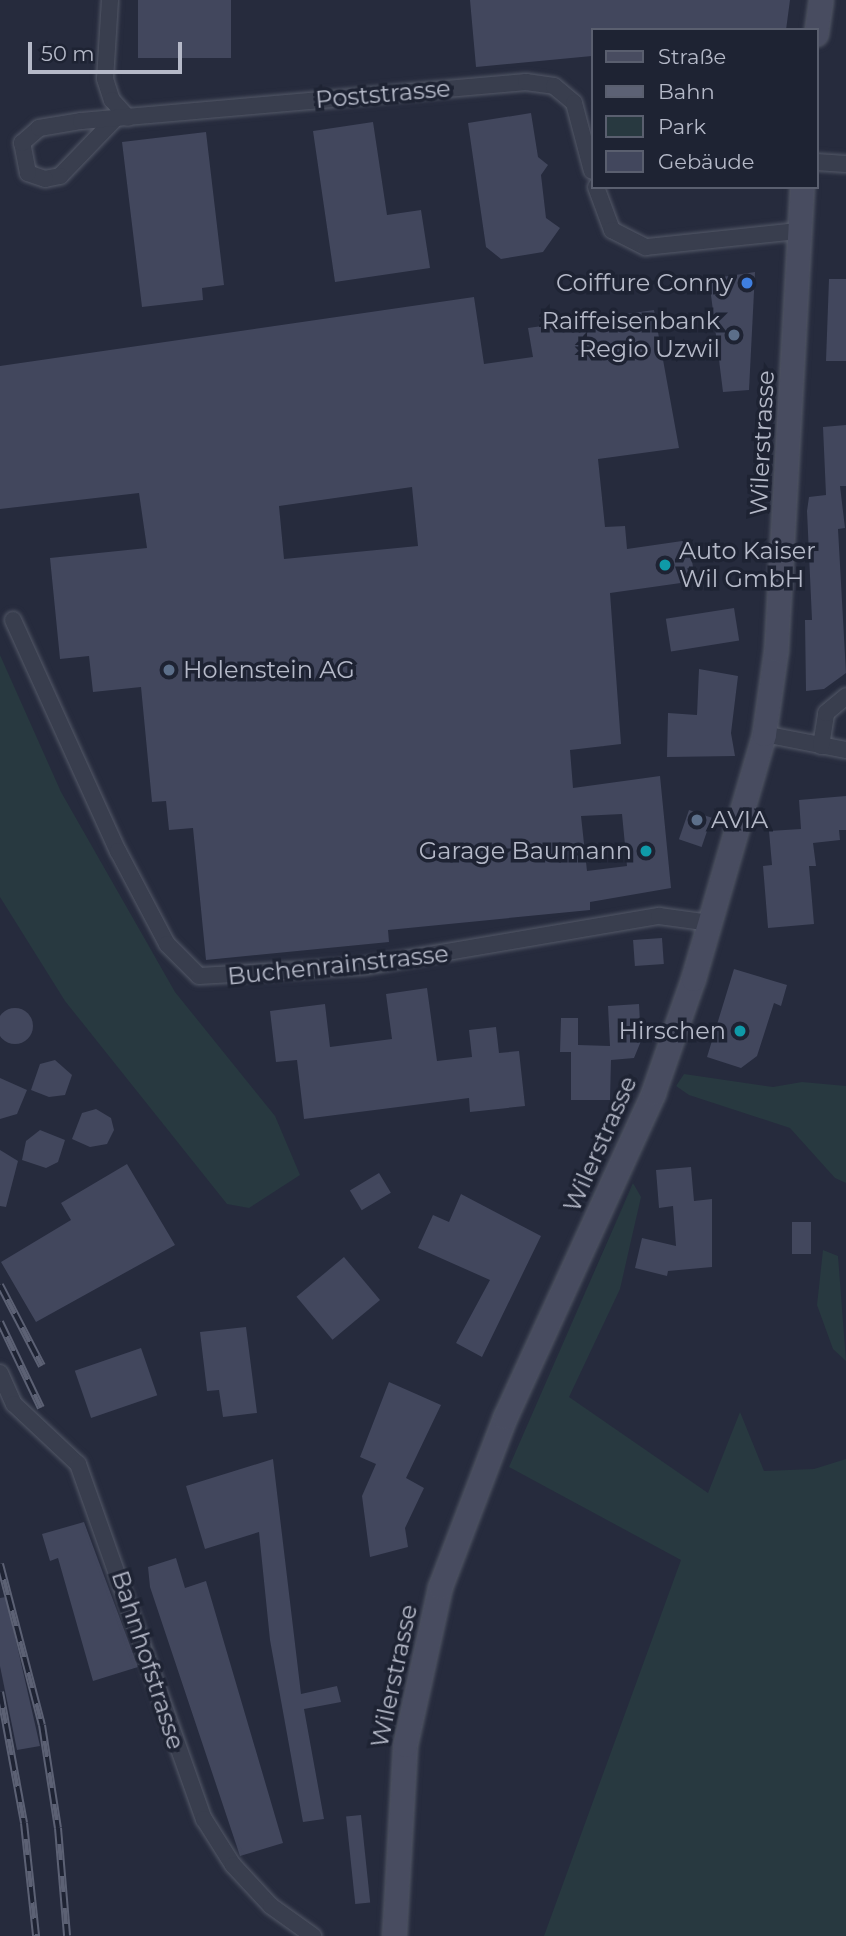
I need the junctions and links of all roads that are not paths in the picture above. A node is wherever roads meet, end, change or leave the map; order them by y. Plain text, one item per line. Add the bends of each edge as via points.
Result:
1 (110, 0) edge
2 (821, 0) edge
3 (817, 28) edge
4 (122, 118) junction
5 (818, 162) edge
6 (590, 164) edge
7 (846, 164) edge
8 (597, 189) edge
9 (802, 189) edge
10 (799, 231) junction
11 (13, 620) dead end
12 (846, 696) edge
13 (764, 734) junction
14 (821, 746) junction
15 (846, 750) edge
16 (710, 923) junction
17 (0, 1373) edge
18 (313, 1936) edge
19 (394, 1936) edge

1 - 4 street via 105,79
2 - 3 main road
4 - 4 street, Poststrasse via 28,134 22,143 28,173 45,179 60,176
4 - 6 street, Poststrasse via 541,83 573,103
5 - 7 street
8 - 10 street via 612,230 646,247
9 - 10 main road, Wilerstrasse
10 - 13 main road, Wilerstrasse via 776,650
11 - 16 street, Buchenrainstrasse via 118,851 167,944 199,976 365,966 659,916
12 - 14 street via 826,713
13 - 14 street
13 - 16 main road, Wilerstrasse
14 - 15 street
16 - 19 main road, Wilerstrasse via 653,1093 505,1417 440,1587 405,1745
17 - 18 street, Bahnhofstrasse via 14,1404 78,1464 204,1819 233,1865 271,1906

